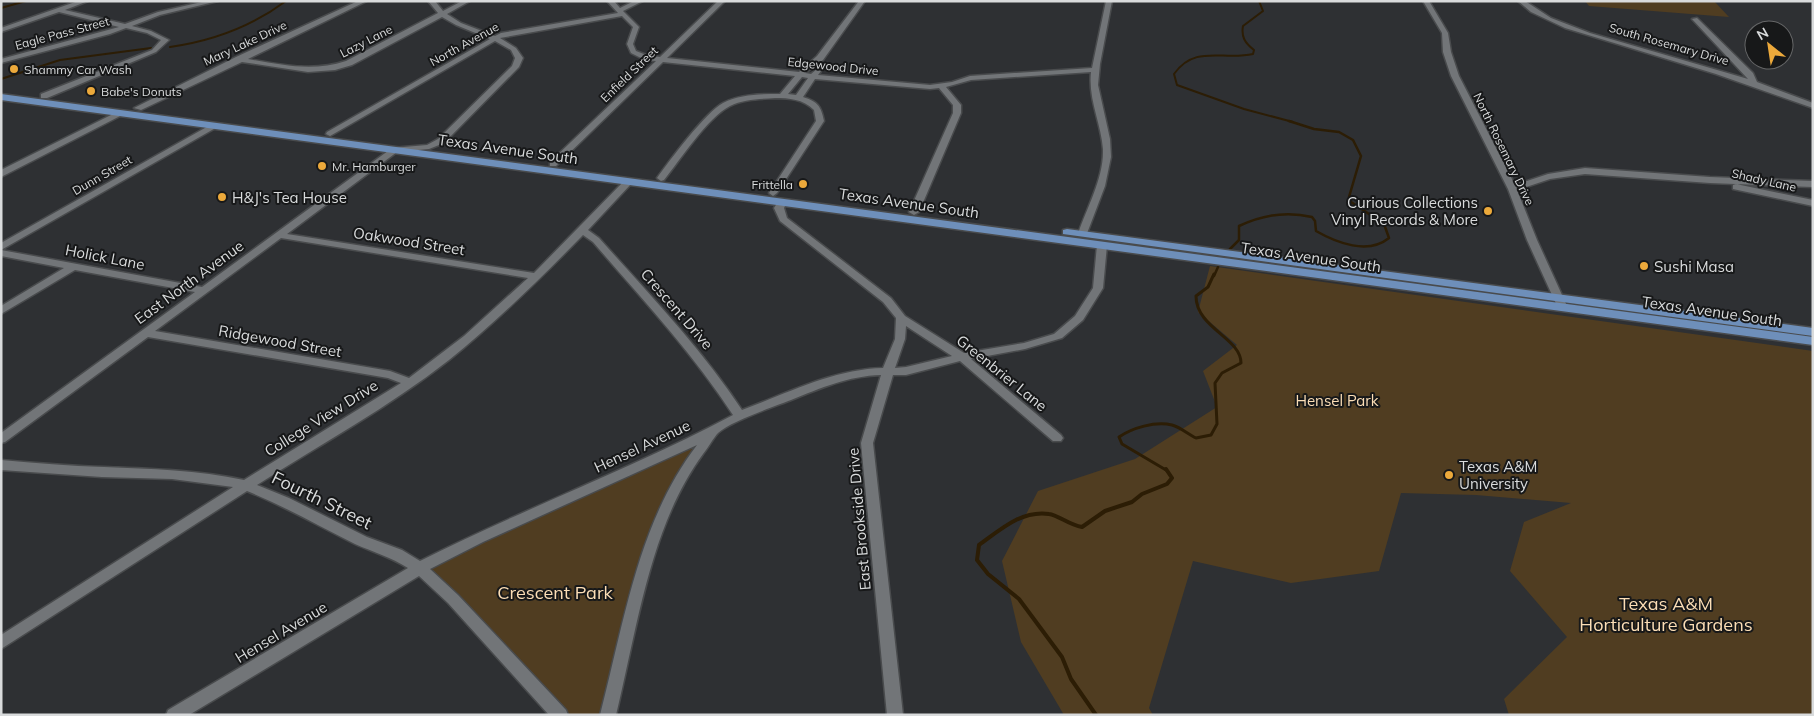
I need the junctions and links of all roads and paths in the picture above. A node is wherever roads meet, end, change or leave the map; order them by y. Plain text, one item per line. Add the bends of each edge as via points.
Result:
1 (85, 1) edge
2 (214, 1) edge
3 (364, 1) edge
4 (431, 1) edge
5 (466, 1) edge
6 (610, 1) edge
7 (640, 1) edge
8 (722, 1) edge
9 (862, 1) edge
10 (1108, 1) edge
11 (1426, 1) edge
12 (1521, 1) edge
13 (58, 10) junction
14 (622, 12) junction
15 (441, 14) junction
16 (1695, 19) dead end
17 (125, 27) junction
18 (1, 30) edge
19 (494, 38) junction
20 (820, 58) junction
21 (240, 59) junction
22 (659, 60) junction
23 (1, 62) edge
24 (1096, 70) junction
25 (801, 74) junction
26 (813, 77) junction
27 (1754, 83) junction
28 (941, 86) junction
29 (1, 90) edge
30 (790, 95) junction
31 (44, 96) junction
32 (1, 97) edge
33 (1813, 106) edge
34 (138, 108) junction
35 (122, 113) junction
36 (212, 122) junction
37 (330, 134) junction
38 (429, 147) junction
39 (396, 150) junction
40 (553, 164) junction
41 (1, 174) edge
42 (661, 178) junction
43 (1710, 180) junction
44 (628, 182) junction
45 (1801, 184) junction
46 (1813, 184) edge
47 (1512, 189) junction
48 (778, 198) junction
49 (1810, 203) edge
50 (914, 212) junction
51 (969, 228) junction
52 (582, 230) junction
53 (1083, 234) junction
54 (278, 236) junction
55 (1102, 245) junction
56 (1, 247) edge
57 (1216, 251) junction
58 (1, 253) edge
59 (74, 266) junction
60 (535, 276) junction
61 (202, 290) junction
62 (1561, 302) junction
63 (1, 312) edge
64 (901, 318) junction
65 (1813, 332) edge
66 (146, 333) junction
67 (1813, 341) edge
68 (962, 357) junction
69 (888, 371) junction
70 (409, 382) junction
71 (740, 416) junction
72 (716, 429) junction
73 (1057, 438) dead end
74 (1, 439) edge
75 (1, 465) edge
76 (245, 485) junction
77 (420, 568) junction
78 (1, 643) edge
79 (174, 715) edge
80 (560, 715) edge
81 (608, 715) edge
82 (895, 715) edge

1 - 13 street
2 - 17 street, Eagle Pass Street via 151,16
3 - 21 street, Mary Lake Drive
4 - 15 street
5 - 15 street, Lazy Lane
6 - 14 street, Edgewood Drive
7 - 14 street, North Avenue
8 - 22 street, Enfield Street
9 - 20 street
10 - 24 street
11 - 47 street, North Rosemary Drive via 1445,33 1455,76
12 - 27 street, South Rosemary Drive via 1539,14 1575,29
13 - 17 street
13 - 18 street
14 - 19 street, North Avenue
14 - 22 street, Edgewood Drive via 636,27 630,44 632,52
15 - 19 street
15 - 21 street, Lazy Lane via 333,69 312,71
16 - 27 street via 1750,74
17 - 23 street, Eagle Pass Street
17 - 31 street via 158,35 165,38 165,43 154,51
19 - 37 street, North Avenue
19 - 38 street via 516,51 519,55 517,64 441,141
20 - 25 street
20 - 26 street
21 - 34 street, Mary Lake Drive
22 - 25 street, Edgewood Drive
22 - 40 street, Enfield Street
24 - 28 street, Edgewood Drive via 970,78
24 - 53 street via 1096,105 1107,156 1099,191
25 - 26 street, Edgewood Drive
25 - 30 street
26 - 28 street, Edgewood Drive
26 - 30 street
27 - 33 street, South Rosemary Drive
28 - 50 street via 956,105 958,113
29 - 31 main road, Texas Avenue South
30 - 42 street via 735,102 720,109
30 - 48 street via 815,105 820,112 820,121
31 - 34 main road, Texas Avenue South
32 - 35 main road, Texas Avenue South
34 - 36 main road, Texas Avenue South
35 - 36 main road, Texas Avenue South
35 - 41 street
36 - 37 main road, Texas Avenue South
36 - 39 main road, Texas Avenue South
36 - 56 street, Dunn Street
37 - 38 main road, Texas Avenue South
38 - 39 street
38 - 40 main road, Texas Avenue South
39 - 44 main road, Texas Avenue South
39 - 54 street, East North Avenue
40 - 42 main road, Texas Avenue South
42 - 48 main road, Texas Avenue South
43 - 45 street
43 - 47 street via 1586,171 1548,177
43 - 49 street, Shady Lane
44 - 48 main road, Texas Avenue South
44 - 52 street, College View Drive
45 - 46 street
45 - 49 street
47 - 62 street, North Rosemary Drive
48 - 50 main road, Texas Avenue South
48 - 51 main road, Texas Avenue South
48 - 64 street via 783,219 887,300
50 - 53 main road, Texas Avenue South
51 - 53 main road via 991,226 1076,237
51 - 55 main road, Texas Avenue South
52 - 60 street, College View Drive
52 - 71 street, Crescent Drive via 596,240 702,362
53 - 57 main road, Texas Avenue South
54 - 60 street, Oakwood Street
54 - 61 street, East North Avenue
55 - 57 main road via 1114,242 1194,253
55 - 62 main road, Texas Avenue South
55 - 68 street, Hensel Avenue via 1098,288 1089,305 1069,328 1042,342
57 - 62 main road, Texas Avenue South
58 - 59 street, Holick Lane
59 - 61 street, Holick Lane
59 - 63 street
60 - 70 street, College View Drive via 469,338
61 - 66 street, East North Avenue
62 - 65 main road, Texas Avenue South
62 - 67 main road, Texas Avenue South
64 - 68 street, Greenbrier Lane
64 - 69 street, East Brookside Drive via 900,339
66 - 70 street, Ridgewood Street via 390,375
66 - 74 street, East North Avenue
68 - 69 street, Hensel Avenue via 906,371
68 - 73 street, Greenbrier Lane
69 - 71 street, Hensel Avenue via 839,377
69 - 82 street, East Brookside Drive via 867,443
70 - 76 street, College View Drive
71 - 72 street, Hensel Avenue
72 - 77 street, Hensel Avenue via 478,538
72 - 81 street via 700,447 678,482 656,536 633,609
75 - 76 street, Fourth Street via 172,474
76 - 77 street, Fourth Street via 362,541 397,554
76 - 78 street, College View Drive
77 - 79 street, Hensel Avenue
77 - 80 street, Fourth Street via 453,599

